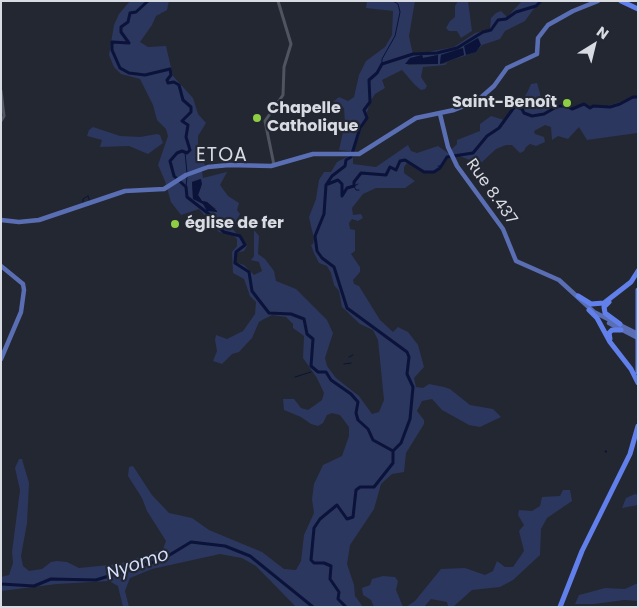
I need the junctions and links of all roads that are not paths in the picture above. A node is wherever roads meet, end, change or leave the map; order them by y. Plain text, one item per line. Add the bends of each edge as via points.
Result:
1 (278, 1) edge
2 (598, 1) edge
3 (622, 1) edge
4 (638, 8) edge
5 (1, 91) edge
6 (440, 114) junction
7 (1, 121) edge
8 (274, 166) junction
9 (1, 220) edge
10 (1, 266) edge
11 (538, 271) junction
12 (638, 271) edge
13 (638, 290) edge
14 (578, 296) junction
15 (637, 300) edge
16 (584, 302) junction
17 (589, 310) junction
18 (604, 320) junction
19 (620, 324) junction
20 (621, 330) junction
21 (635, 334) edge
22 (636, 347) junction
23 (1, 359) edge
24 (638, 372) edge
25 (638, 383) edge
26 (638, 426) edge
27 (638, 437) edge
28 (562, 607) edge

1 - 8 street via 291,44 284,67 283,95 265,121
2 - 6 main road via 548,25 538,38 537,54 507,68 477,101
3 - 4 highway
5 - 7 street via 4,116
6 - 8 main road via 416,118 365,151 352,155 299,157
6 - 11 main road, Rue 8.437 via 452,156 503,230 516,261
8 - 9 main road via 217,166 198,170 164,189 125,192 39,220
10 - 23 main road via 23,284 24,290 21,312
11 - 14 main road, Rue 8.437 via 559,280
11 - 17 main road, Rue 8.437 via 566,288
12 - 14 highway via 633,280 604,303 591,304
13 - 15 highway
14 - 16 main road, Rue 8.437
15 - 19 highway via 636,290 629,287 605,306 606,315
15 - 22 highway
16 - 19 main road
16 - 21 main road, Rue 8.437 via 600,316
17 - 18 main road, Rue 8.437
17 - 25 highway via 632,369
18 - 20 main road
18 - 21 main road, Rue 8.437
19 - 21 main road
20 - 21 main road
20 - 22 highway via 612,330 609,337 625,357 633,358
22 - 24 highway
26 - 28 highway via 630,454 582,551
27 - 28 highway

